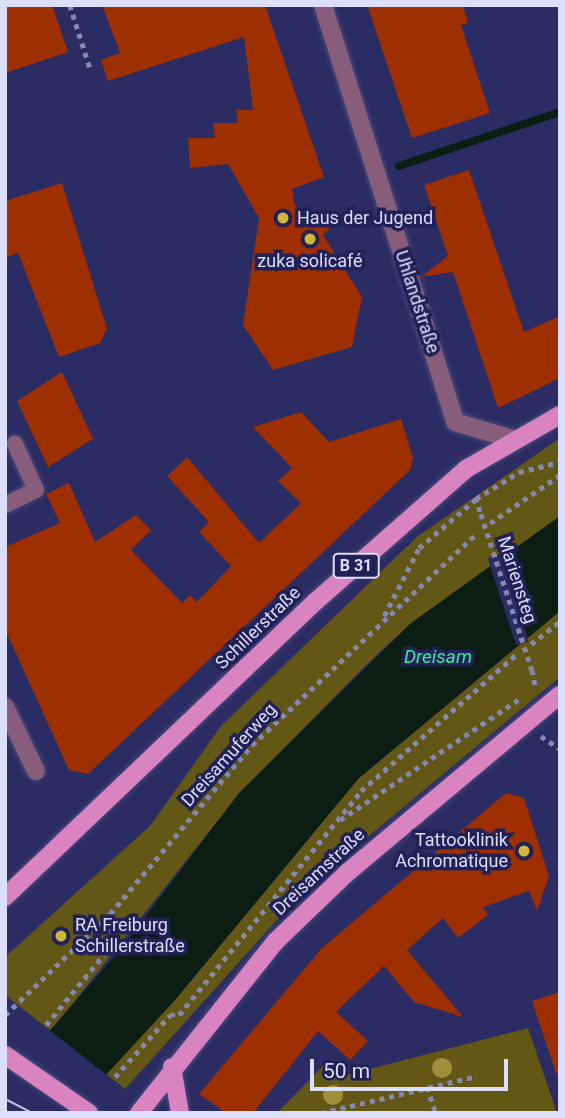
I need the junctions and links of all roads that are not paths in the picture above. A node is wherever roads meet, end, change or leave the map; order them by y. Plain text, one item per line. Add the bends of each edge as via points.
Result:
1 (323, 5) edge
2 (560, 415) edge
3 (512, 439) junction
4 (15, 444) dead end
5 (5, 505) edge
6 (560, 695) edge
7 (5, 707) edge
8 (36, 771) dead end
9 (5, 897) edge
10 (5, 1055) edge
11 (172, 1067) junction
12 (89, 1113) edge
13 (139, 1113) edge
14 (180, 1113) edge

1 - 3 street, Uhlandstraße via 456,422
2 - 3 main road, Schillerstraße / B 31
3 - 9 main road, Schillerstraße / B 31 via 466,468 316,601
4 - 5 lane via 36,490
6 - 11 main road, Dreisamstraße via 316,901 246,974
7 - 8 street
10 - 12 main road, bridge
11 - 13 main road, Dreisamstraße
11 - 14 main road

